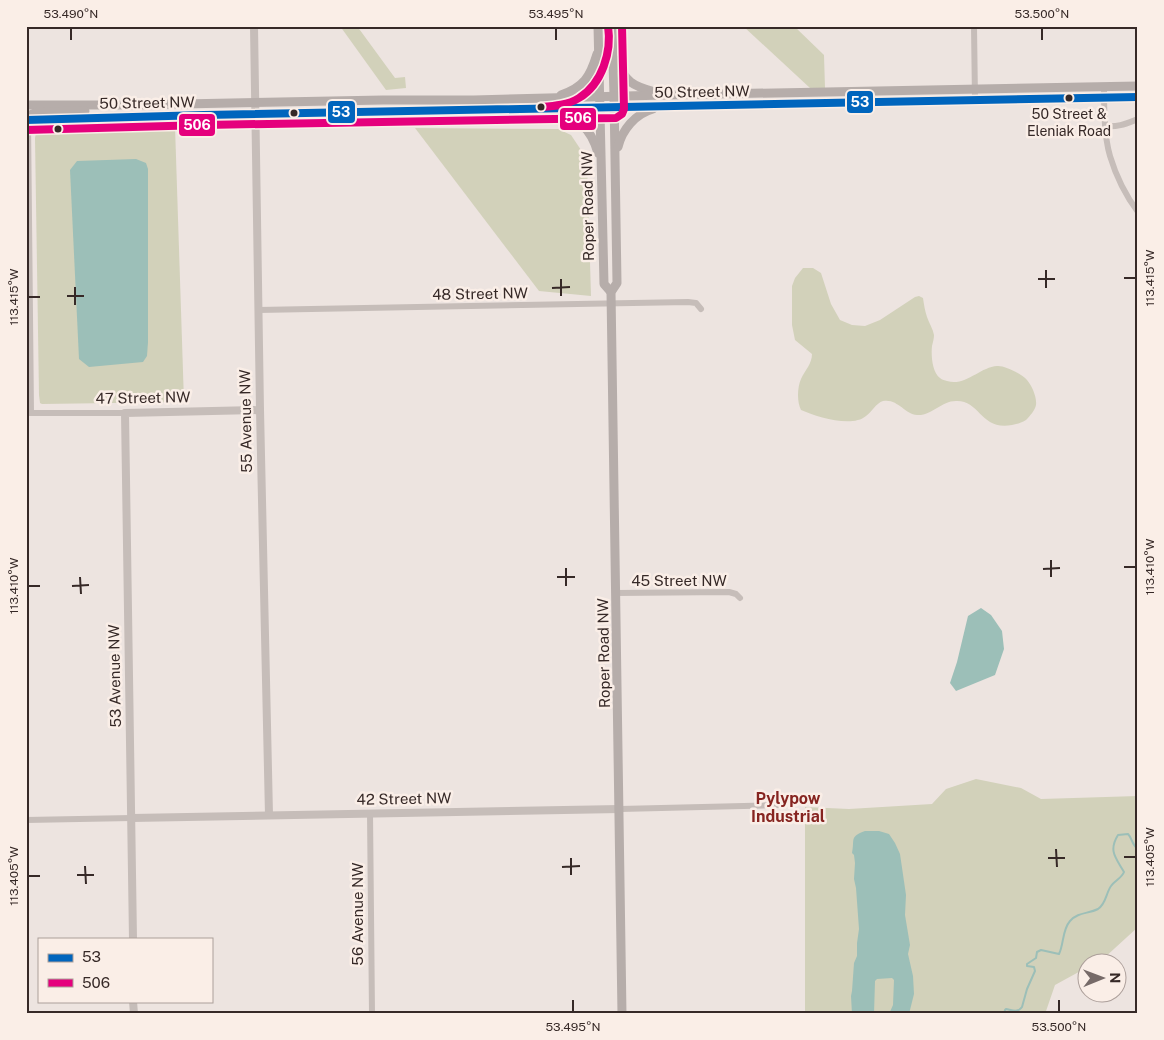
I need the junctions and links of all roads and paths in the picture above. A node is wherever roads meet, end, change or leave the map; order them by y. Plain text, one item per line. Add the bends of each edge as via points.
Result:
1 (254, 26) edge
2 (598, 26) edge
3 (612, 26) edge
4 (974, 26) edge
5 (599, 47) junction
6 (613, 54) junction
7 (1104, 86) junction
8 (1138, 86) edge
9 (975, 88) junction
10 (665, 95) junction
11 (600, 96) junction
12 (614, 96) junction
13 (554, 97) junction
14 (1138, 97) edge
15 (1104, 98) junction
16 (975, 100) junction
17 (255, 103) junction
18 (26, 105) edge
19 (132, 105) junction
20 (664, 106) junction
21 (541, 108) junction
22 (600, 108) junction
23 (614, 108) junction
24 (255, 114) junction
25 (1138, 119) edge
26 (27, 120) edge
27 (1105, 126) junction
28 (615, 159) junction
29 (601, 162) junction
30 (1138, 212) edge
31 (611, 292) junction
32 (611, 303) junction
33 (701, 308) dead end
34 (258, 310) junction
35 (260, 410) junction
36 (29, 413) edge
37 (125, 413) junction
38 (616, 593) junction
39 (740, 598) dead end
40 (781, 805) dead end
41 (620, 809) junction
42 (370, 814) junction
43 (269, 815) junction
44 (132, 818) junction
45 (26, 820) edge
46 (133, 938) edge
47 (372, 1014) edge
48 (622, 1014) edge

1 - 17 street, 55 Avenue NW
2 - 5 main road, Roper Road NW
3 - 6 main road, Roper Road NW
4 - 9 street
5 - 11 main road, Roper Road NW
5 - 13 main road via 588,77 582,84
6 - 10 main road via 628,80
6 - 12 main road, Roper Road NW
7 - 8 main road, 50 Street NW
7 - 9 main road, 50 Street NW
7 - 15 street
9 - 10 main road, 50 Street NW
9 - 16 street
10 - 12 main road, 50 Street NW
11 - 12 main road, 50 Street NW
11 - 13 main road, 50 Street NW
11 - 22 main road, Roper Road NW
12 - 23 main road, Roper Road NW
13 - 17 main road, 50 Street NW
14 - 15 main road, 50 Street NW
15 - 16 main road, 50 Street NW
15 - 27 street
16 - 20 main road, 50 Street NW
17 - 19 main road, 50 Street NW
17 - 24 street, 55 Avenue NW
18 - 19 main road, 50 Street NW
19 - 26 main road via 38,112
20 - 23 main road, 50 Street NW
20 - 28 main road via 639,114 620,138
21 - 22 main road, 50 Street NW
21 - 24 main road, 50 Street NW
21 - 29 main road via 568,116 583,126 592,137
22 - 23 main road, 50 Street NW
22 - 29 main road, Roper Road NW
23 - 28 main road, Roper Road NW
24 - 26 main road, 50 Street NW
24 - 34 street, 55 Avenue NW
25 - 27 street via 1122,125
26 - 36 street
27 - 30 street via 1110,156 1123,189
28 - 31 main road, Roper Road NW via 616,283
29 - 31 main road, Roper Road NW via 604,284
31 - 32 main road, Roper Road NW
32 - 33 street, 48 Street NW via 688,302
32 - 34 street, 48 Street NW
32 - 38 main road, Roper Road NW
34 - 35 street, 55 Avenue NW
35 - 37 street, 47 Street NW
35 - 43 street, 55 Avenue NW
36 - 37 street, 47 Street NW
37 - 44 street, 53 Avenue NW
38 - 39 street, 45 Street NW via 729,592
38 - 41 main road, Roper Road NW
40 - 41 street, 42 Street NW
41 - 42 street, 42 Street NW
41 - 48 main road, Roper Road NW
42 - 43 street, 42 Street NW
42 - 47 street, 56 Avenue NW
43 - 44 street, 42 Street NW
44 - 45 street, 42 Street NW
44 - 46 street, 53 Avenue NW

